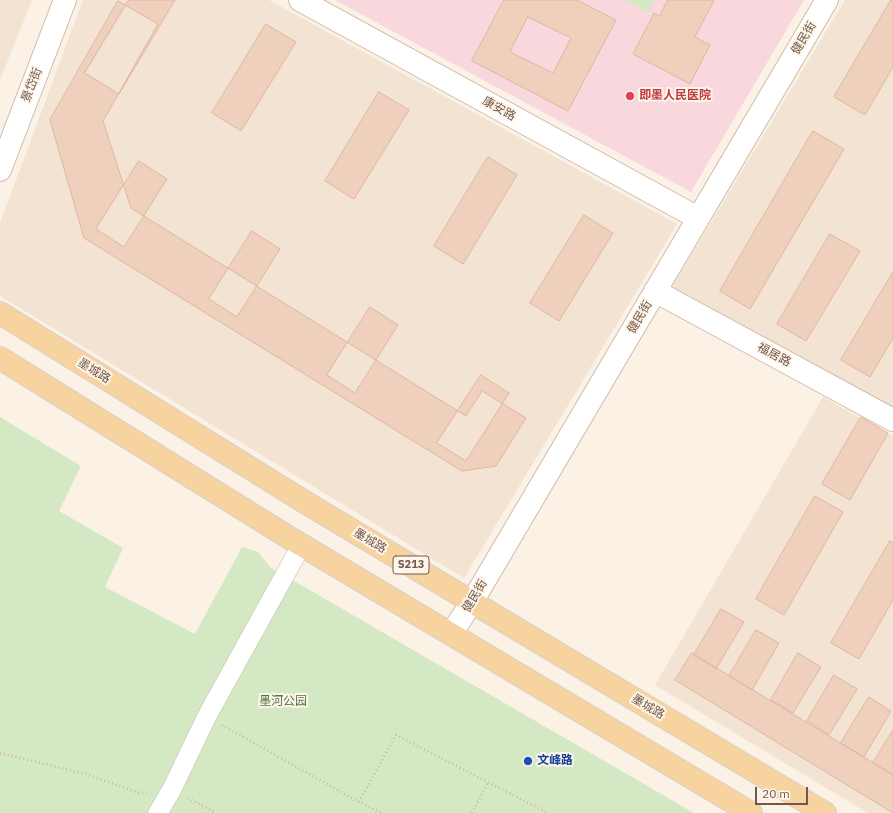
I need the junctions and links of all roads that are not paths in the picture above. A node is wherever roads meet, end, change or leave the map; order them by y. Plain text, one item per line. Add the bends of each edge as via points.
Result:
1 (65, 0) edge
2 (300, 0) edge
3 (827, 0) edge
4 (0, 170) edge
5 (698, 218) junction
6 (655, 291) junction
7 (0, 313) edge
8 (0, 358) edge
9 (893, 420) edge
10 (302, 544) junction
11 (472, 602) junction
12 (451, 634) junction
13 (158, 813) edge
14 (751, 813) edge
15 (825, 813) edge

1 - 4 street, 景岱街
2 - 5 street, 康安路
3 - 5 street, 健民街
5 - 6 street, 健民街
6 - 9 street, 福居路
6 - 11 street, 健民街
7 - 11 main road, 墨城路 / S213 via 308,504
8 - 10 main road
10 - 12 main road
10 - 13 street via 207,716
11 - 12 street, 健民街
11 - 15 main road, 墨城路 / S213
12 - 14 main road

